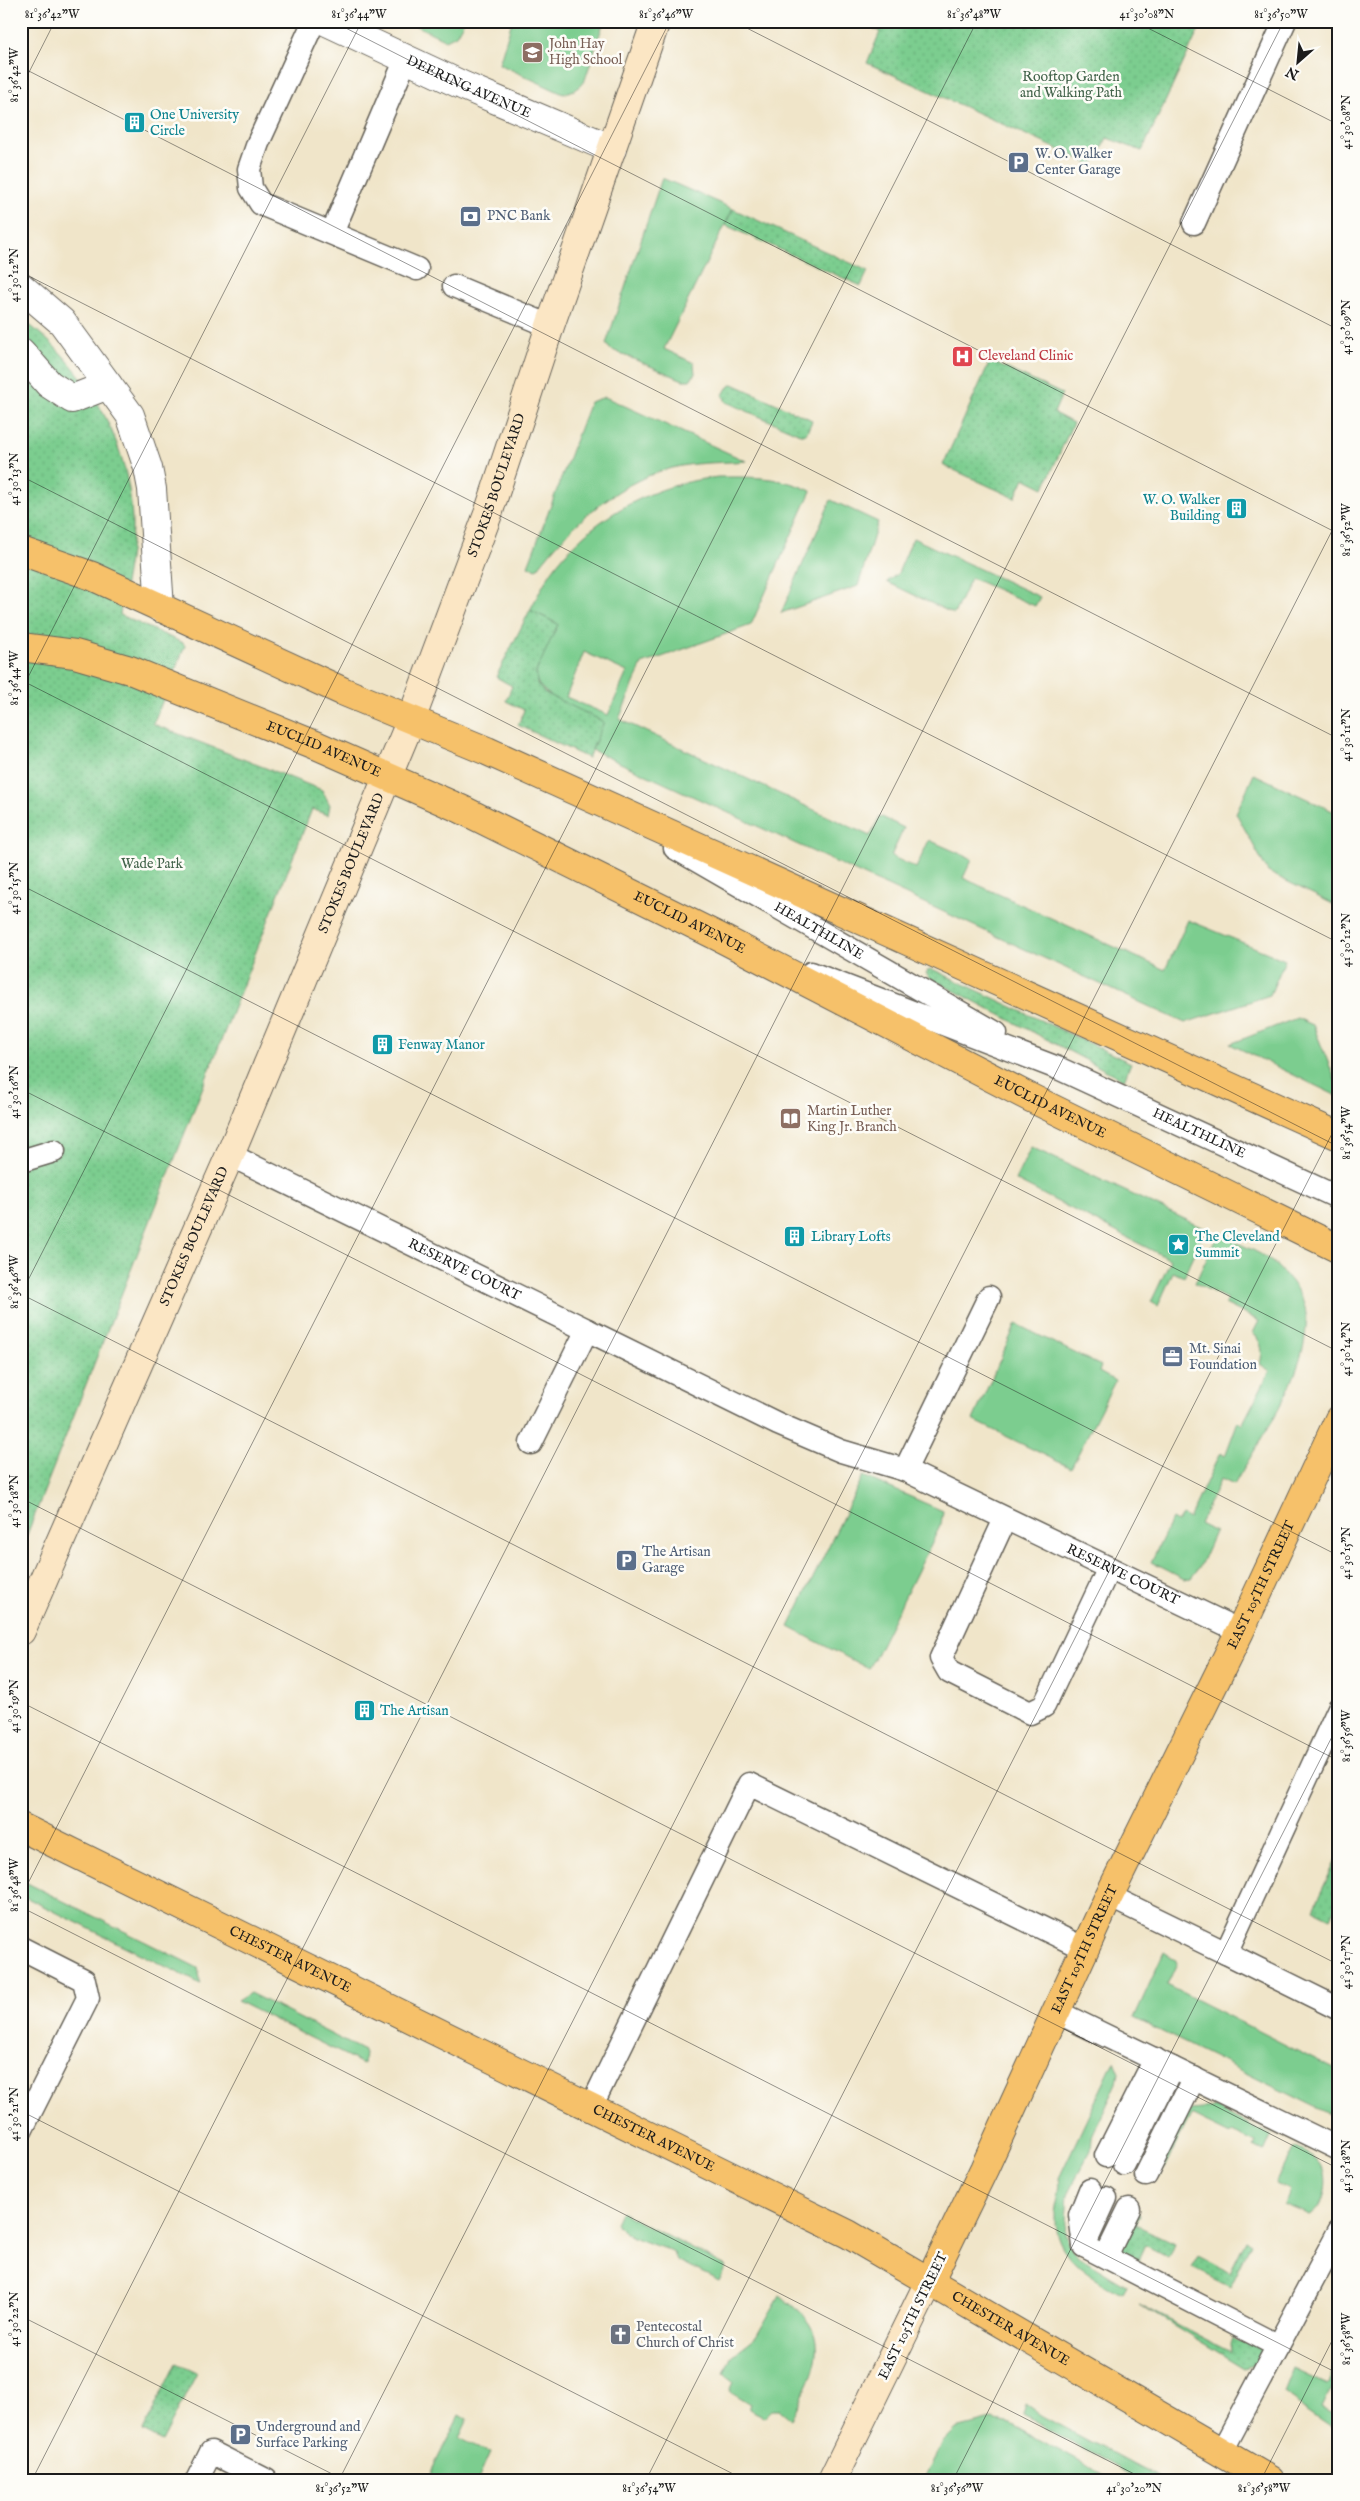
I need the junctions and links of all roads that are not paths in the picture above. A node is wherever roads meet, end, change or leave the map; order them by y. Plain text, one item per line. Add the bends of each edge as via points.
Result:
1 (314, 21) edge
2 (325, 21) edge
3 (656, 21) edge
4 (1286, 21) edge
5 (406, 59) junction
6 (612, 150) junction
7 (1194, 223) dead end
8 (332, 233) junction
9 (417, 269) dead end
10 (454, 286) dead end
11 (21, 287) edge
12 (550, 326) junction
13 (21, 352) edge
14 (108, 385) junction
15 (21, 551) edge
16 (160, 608) junction
17 (21, 647) edge
18 (411, 720) junction
19 (388, 778) junction
20 (578, 792) junction
21 (719, 937) junction
22 (1060, 1069) junction
23 (1339, 1136) edge
24 (54, 1151) dead end
25 (230, 1155) junction
26 (21, 1161) edge
27 (1339, 1198) edge
28 (1339, 1249) edge
29 (989, 1296) dead end
30 (587, 1330) junction
31 (1339, 1419) edge
32 (531, 1443) dead end
33 (905, 1470) junction
34 (1005, 1519) junction
35 (1109, 1568) junction
36 (21, 1631) edge
37 (1240, 1631) junction
38 (1339, 1708) edge
39 (21, 1827) edge
40 (1109, 1896) junction
41 (21, 1948) edge
42 (1085, 1949) junction
43 (1226, 1953) junction
44 (1339, 2009) edge
45 (1057, 2012) junction
46 (1164, 2063) junction
47 (1194, 2078) junction
48 (592, 2107) junction
49 (21, 2131) edge
50 (1339, 2149) edge
51 (1115, 2160) dead end
52 (1146, 2175) dead end
53 (1098, 2194) dead end
54 (1129, 2209) dead end
55 (1339, 2231) edge
56 (1106, 2256) junction
57 (930, 2280) junction
58 (1278, 2346) junction
59 (1222, 2451) junction
60 (197, 2480) edge
61 (266, 2480) edge
62 (832, 2480) edge
63 (1270, 2480) edge

1 - 8 lane via 248,170 251,188 260,204
2 - 5 street, DEERING AVENUE
3 - 6 main road, STOKES BOULEVARD
4 - 7 lane
5 - 6 street, DEERING AVENUE
5 - 8 lane
6 - 12 main road, STOKES BOULEVARD
8 - 9 lane
10 - 12 lane
11 - 14 street via 62,322
12 - 18 main road, STOKES BOULEVARD via 488,514
13 - 14 street via 49,384 72,399
14 - 16 street via 130,415 152,489
15 - 16 main road via 92,576
16 - 18 main road
17 - 19 main road, EUCLID AVENUE via 75,654 130,670
18 - 19 main road, STOKES BOULEVARD
18 - 20 main road
19 - 21 main road, EUCLID AVENUE via 461,810
19 - 25 main road, STOKES BOULEVARD
20 - 22 lane, HEALTHLINE
20 - 23 main road
21 - 22 lane, HEALTHLINE
21 - 28 main road, EUCLID AVENUE via 1032,1098
22 - 27 lane, HEALTHLINE
24 - 26 lane
25 - 30 lane, RESERVE COURT
25 - 36 main road, STOKES BOULEVARD
29 - 33 lane
30 - 32 lane
30 - 33 lane, RESERVE COURT via 787,1428 841,1451
31 - 37 main road, EAST 105TH STREET
33 - 34 lane, RESERVE COURT
34 - 35 lane, RESERVE COURT
34 - 35 lane via 941,1658 949,1672 1030,1713 1044,1706
35 - 37 lane, RESERVE COURT
37 - 40 main road, EAST 105TH STREET
38 - 43 lane
39 - 48 main road, CHESTER AVENUE
40 - 42 main road, EAST 105TH STREET
40 - 43 lane
41 - 49 lane via 84,1980 88,1998
42 - 45 main road, EAST 105TH STREET
42 - 48 lane via 749,1784
43 - 44 lane
45 - 46 lane
45 - 57 main road, EAST 105TH STREET
46 - 47 lane
46 - 51 lane
47 - 50 lane
47 - 52 lane
48 - 57 main road, CHESTER AVENUE via 848,2234
53 - 56 lane via 1084,2246
54 - 56 lane
55 - 58 lane
56 - 58 lane
57 - 59 main road, CHESTER AVENUE
57 - 62 main road, EAST 105TH STREET
58 - 59 lane
59 - 63 main road, CHESTER AVENUE
60 - 61 lane via 211,2452

